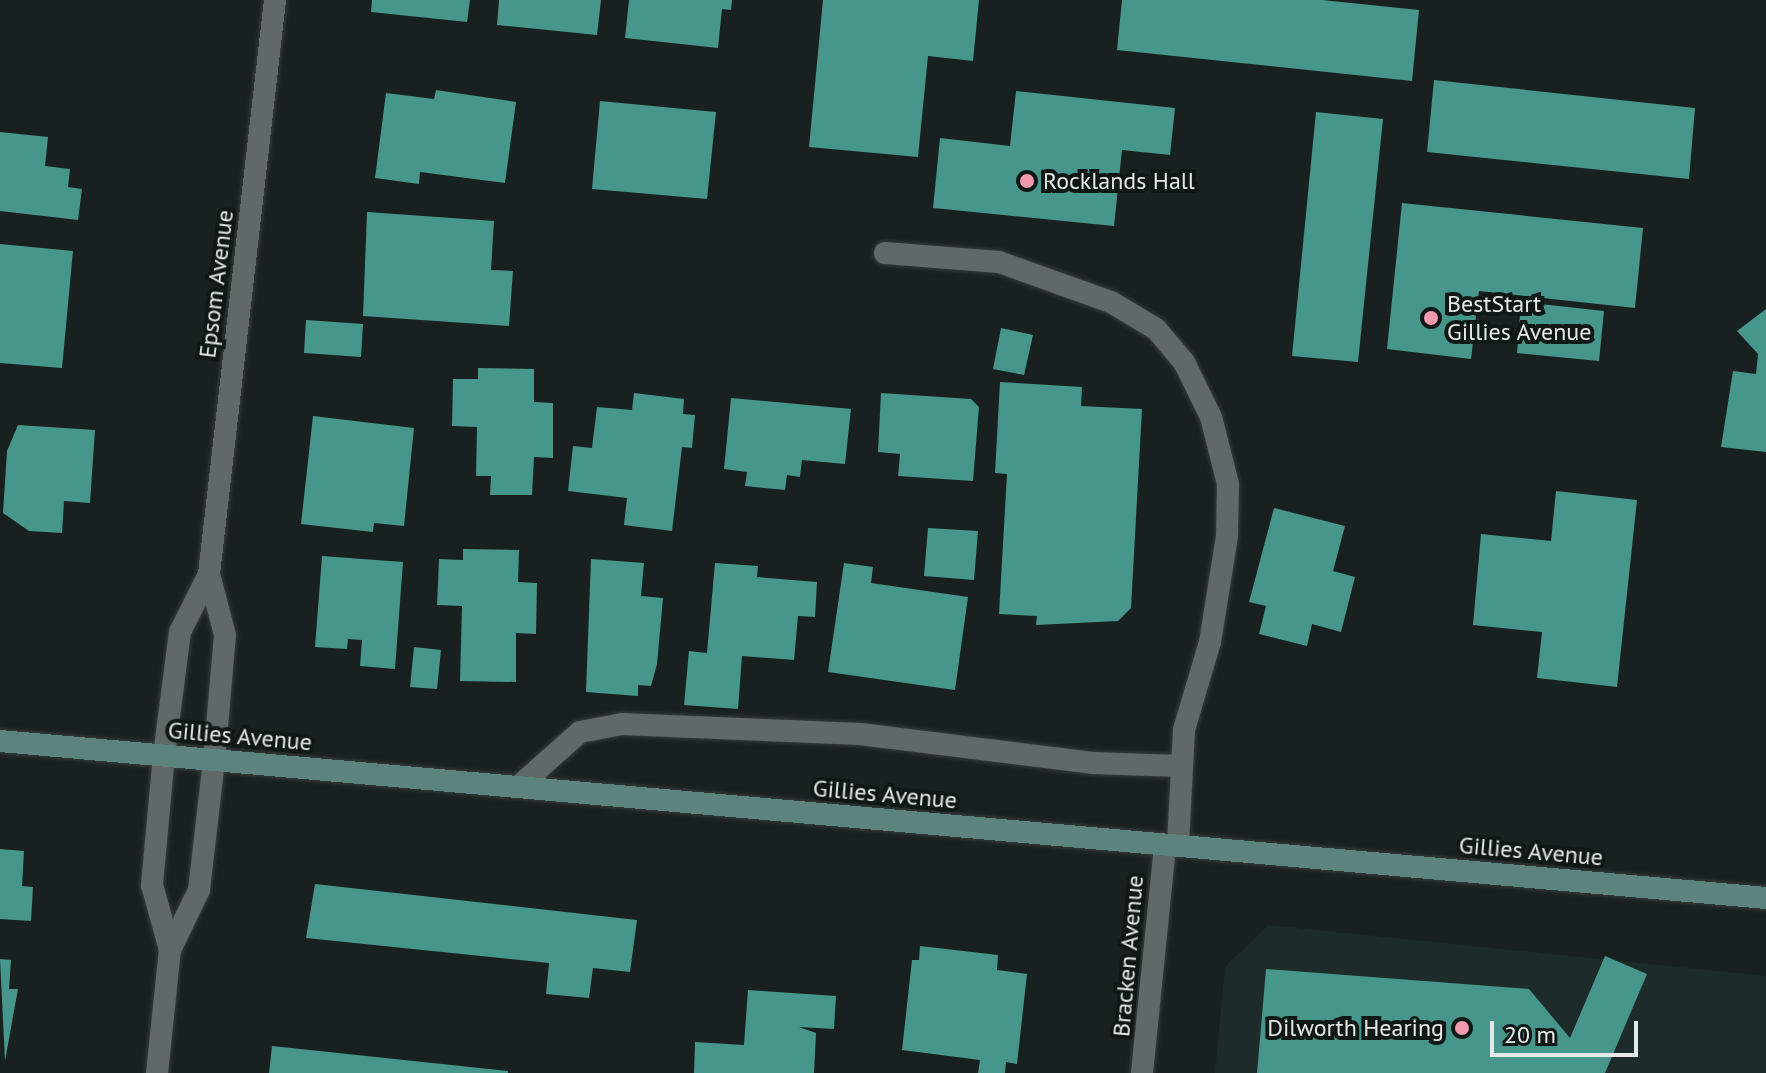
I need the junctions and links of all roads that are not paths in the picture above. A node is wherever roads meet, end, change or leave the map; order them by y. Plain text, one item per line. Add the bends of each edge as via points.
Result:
1 (275, 0) edge
2 (885, 253) dead end
3 (209, 574) junction
4 (0, 741) edge
5 (164, 755) junction
6 (214, 760) junction
7 (1182, 766) junction
8 (518, 787) junction
9 (1171, 845) junction
10 (1766, 898) edge
11 (170, 950) junction
12 (157, 1073) edge
13 (1142, 1073) edge

1 - 3 street, Epsom Avenue
2 - 7 street, Bracken Avenue via 999,262 1111,302 1156,329 1184,362 1211,417 1228,484 1212,627
3 - 5 street, Epsom Avenue via 180,632
3 - 6 street, Epsom Avenue via 225,635
4 - 5 main road, Gillies Avenue
5 - 6 main road, Gillies Avenue
5 - 11 street, Epsom Avenue via 152,885
6 - 8 main road, Gillies Avenue
6 - 11 street, Epsom Avenue via 199,890
7 - 8 street via 1092,763 860,734 622,724 580,732
7 - 9 street, Bracken Avenue
8 - 9 main road, Gillies Avenue
9 - 10 main road, Gillies Avenue
9 - 13 street, Bracken Avenue
11 - 12 street, Epsom Avenue

